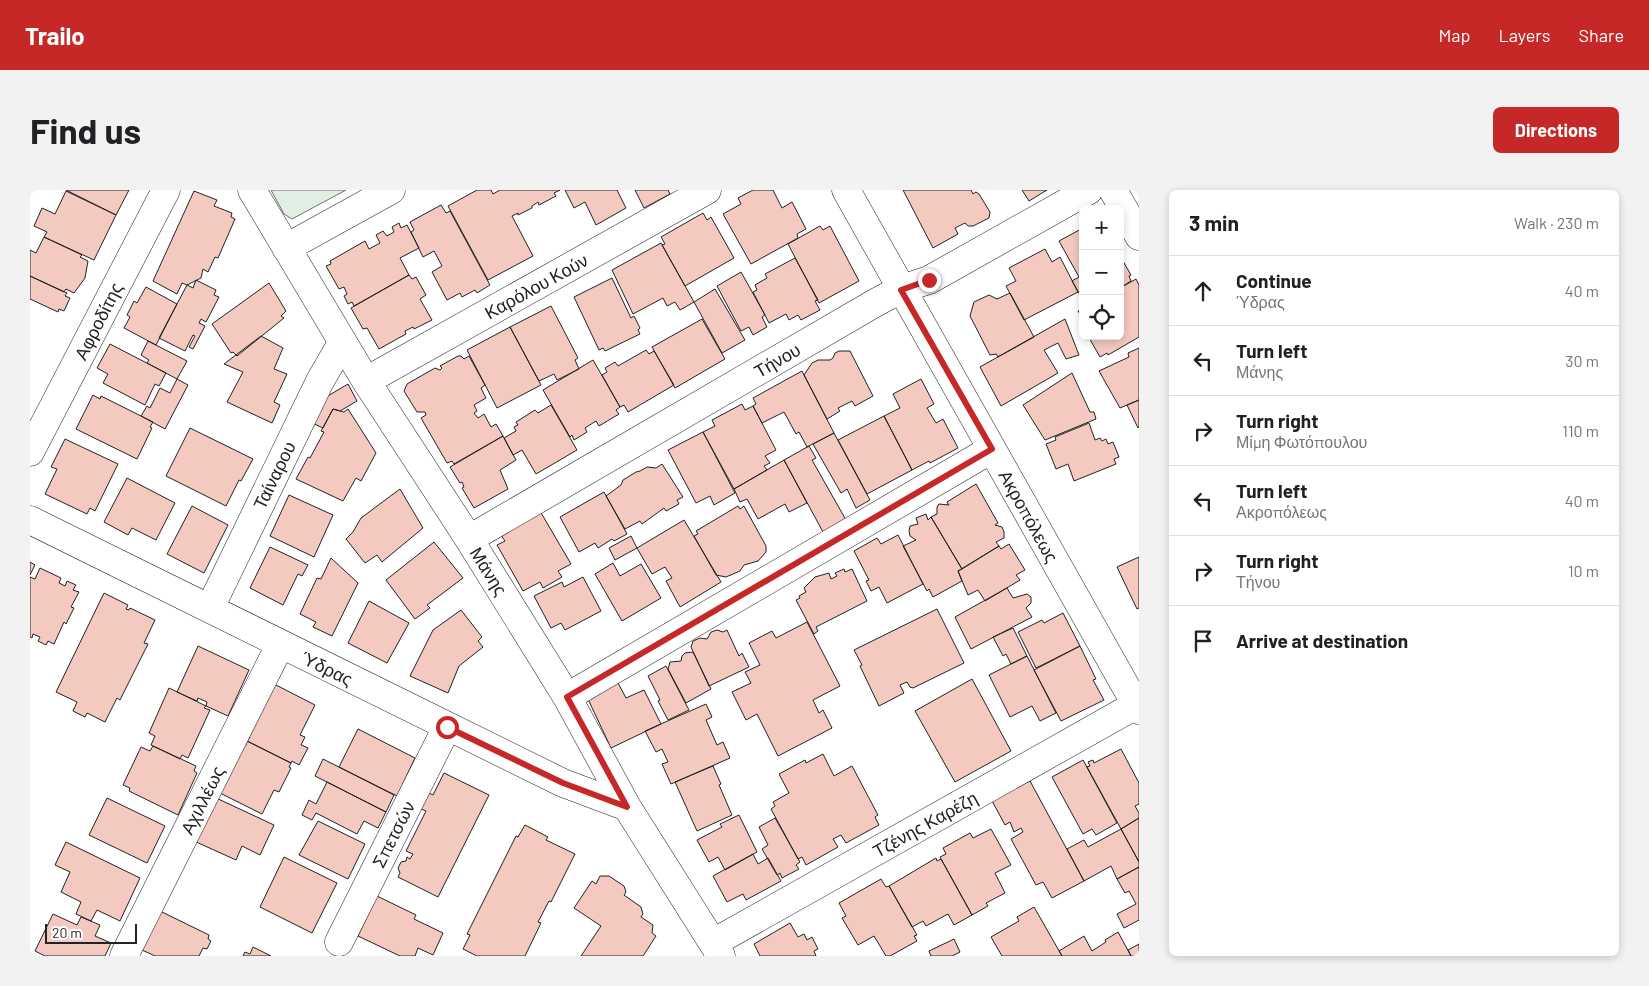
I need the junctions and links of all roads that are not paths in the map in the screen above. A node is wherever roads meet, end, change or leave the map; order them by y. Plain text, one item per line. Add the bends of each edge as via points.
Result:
1 (166, 190) edge
2 (252, 190) edge
3 (391, 190) edge
4 (707, 190) edge
5 (846, 190) edge
6 (1089, 190) edge
7 (1113, 190) edge
8 (1139, 236) edge
9 (286, 248) junction
10 (901, 290) junction
11 (342, 343) junction
12 (366, 381) junction
13 (992, 449) junction
14 (30, 452) edge
15 (30, 520) edge
16 (469, 539) junction
17 (210, 608) junction
18 (280, 645) junction
19 (567, 697) junction
20 (1138, 708) edge
21 (447, 727) junction
22 (627, 807) junction
23 (339, 942) dead end
24 (717, 950) edge
25 (124, 956) edge

1 - 14 street, Αφροδίτης
2 - 9 street, Μάνης
3 - 9 street
4 - 12 street, Καρόλου Κούν
5 - 10 street, Ακροπόλεως
6 - 10 street, Τήνου via 929,280
7 - 8 street
9 - 11 street, Μάνης
10 - 13 street, Ακροπόλεως
10 - 16 street, Τήνου
11 - 12 street, Μάνης
11 - 17 street, Ταίναρου via 320,381
12 - 16 street, Μάνης
13 - 19 street
13 - 20 street, Ακροπόλεως
15 - 17 street, Ύδρας
16 - 19 street, Μάνης
17 - 18 street, Ύδρας
18 - 21 street, Ύδρας
18 - 25 street, Αχιλλέως
19 - 22 street, Μάνης
20 - 24 street, Τζένης Καρέζη
21 - 22 street, Ύδρας via 563,783
21 - 23 street, Σπετσών
22 - 24 street, Μάνης

